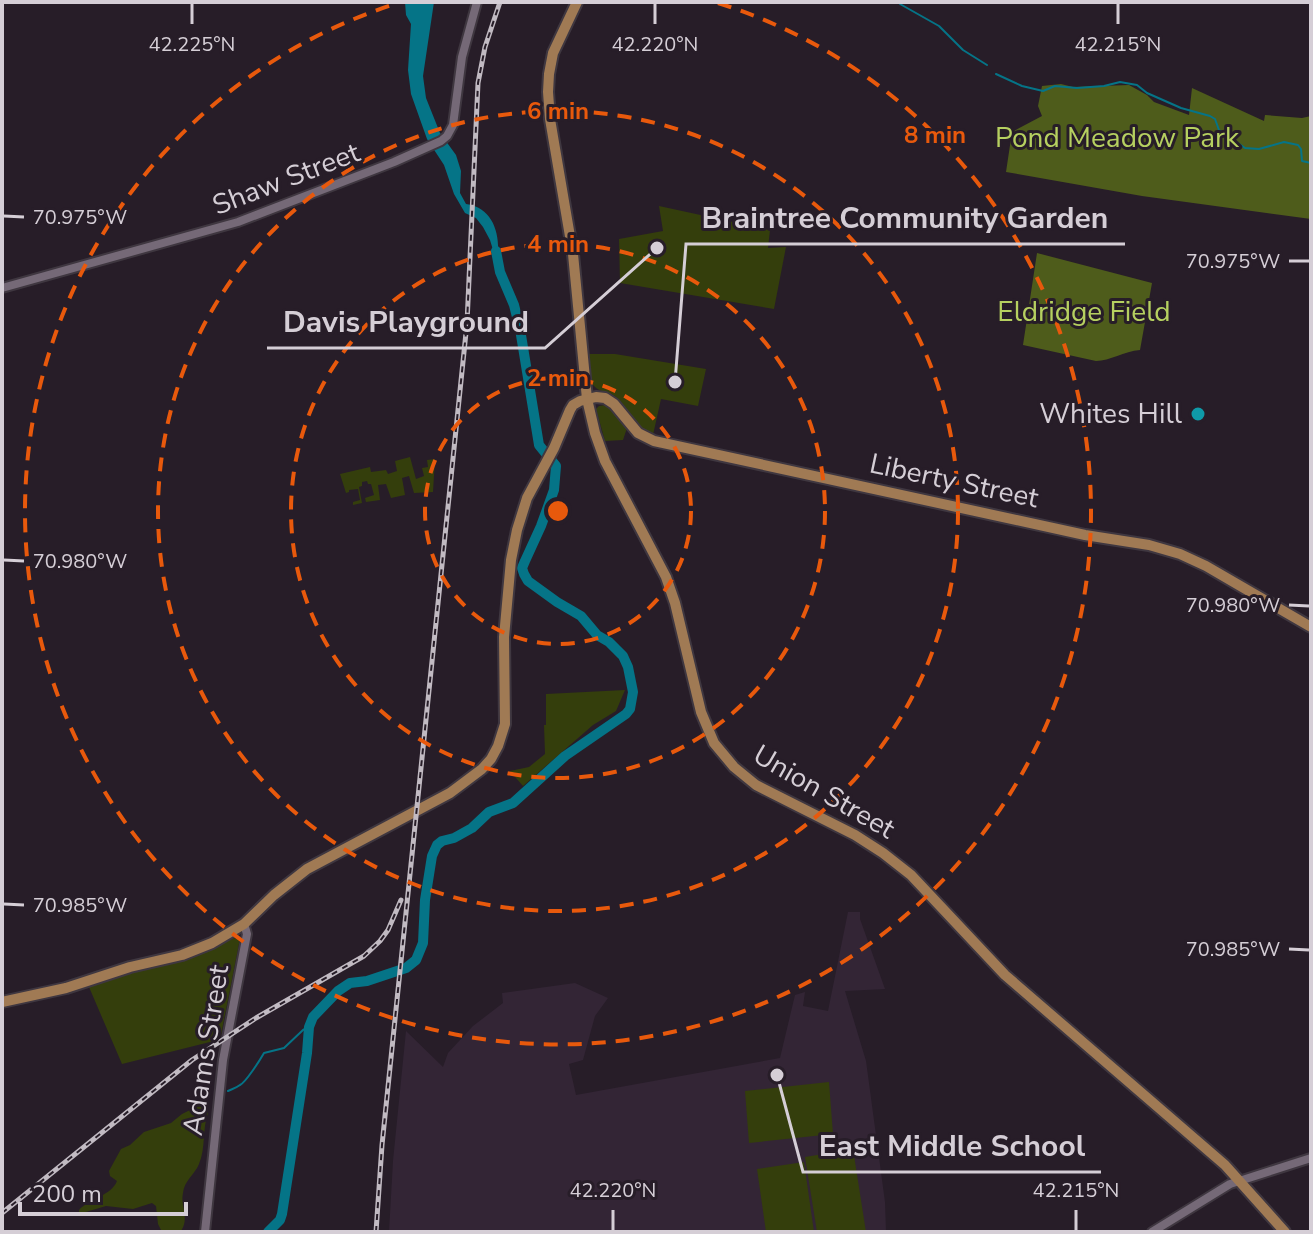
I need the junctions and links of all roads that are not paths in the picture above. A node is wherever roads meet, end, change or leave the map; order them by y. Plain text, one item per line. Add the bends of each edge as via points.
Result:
1 (477, 2) edge
2 (577, 2) edge
3 (2, 288) edge
4 (587, 399) junction
5 (1311, 627) edge
6 (244, 924) junction
7 (2, 1002) edge
8 (1311, 1158) edge
9 (1239, 1180) junction
10 (205, 1232) edge
11 (1152, 1232) edge
12 (1285, 1232) edge

1 - 3 street, Shaw Street via 447,136 232,224
2 - 4 main road, Union Street via 553,53 548,92 573,254
4 - 5 main road, Liberty Street via 610,401 635,431 654,441 1176,552
4 - 6 main road via 571,407 526,503 513,547 504,644 505,724 491,759 450,793 307,869
4 - 9 main road, Union Street via 605,461 668,582 703,717 725,758 756,785 850,832 898,864 1005,975
6 - 7 main road via 182,955
6 - 10 street, Adams Street via 247,934 225,1050
8 - 9 street
9 - 11 street
9 - 12 main road, Union Street

